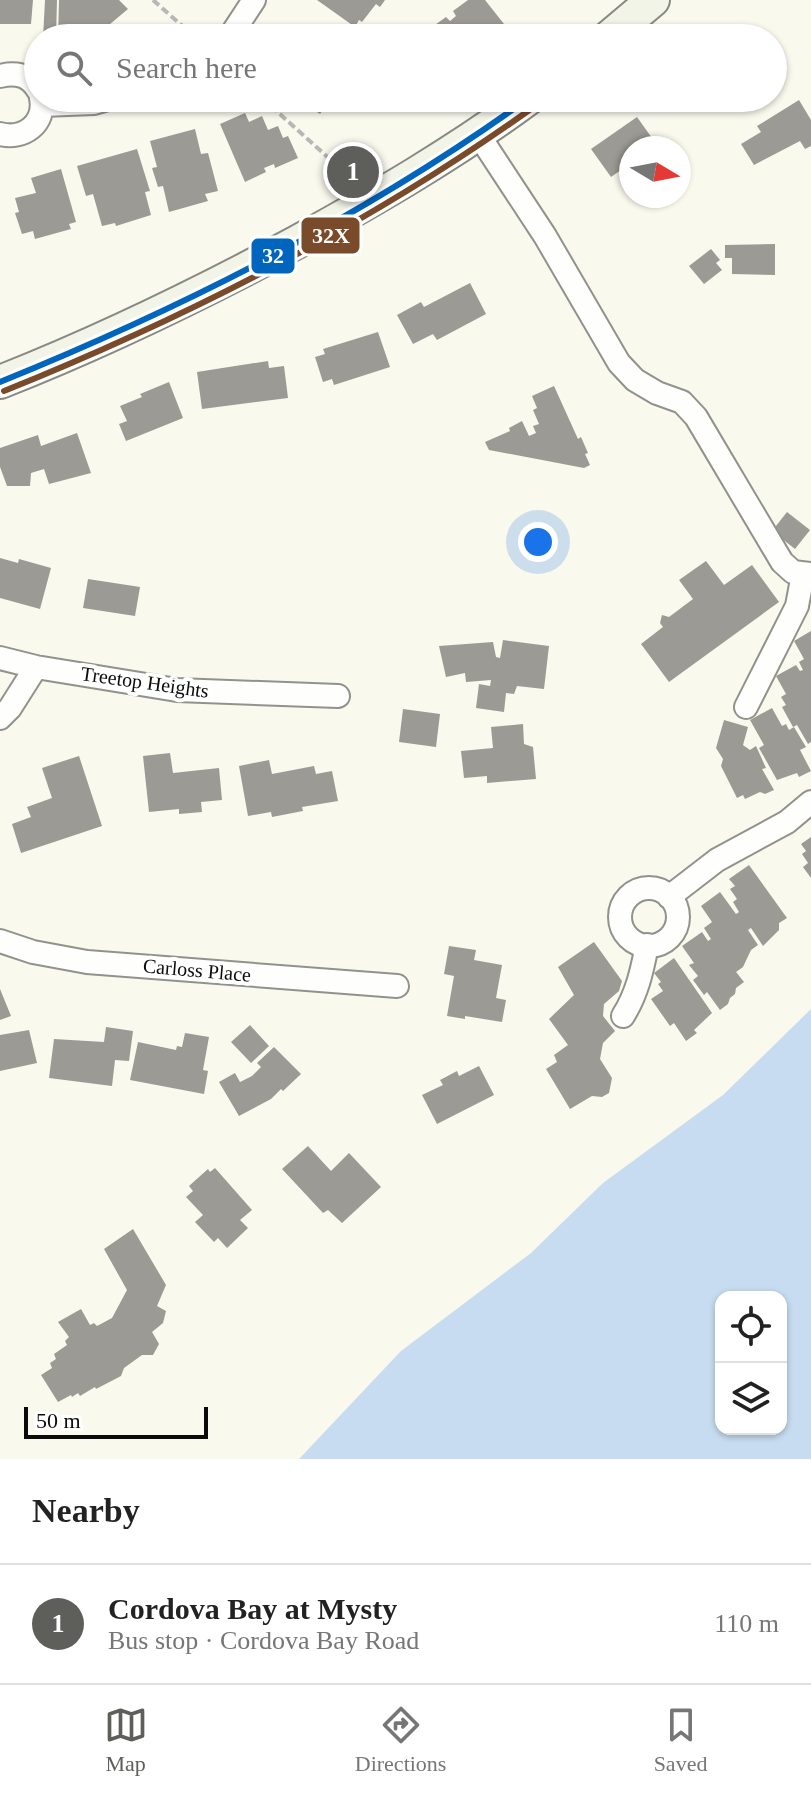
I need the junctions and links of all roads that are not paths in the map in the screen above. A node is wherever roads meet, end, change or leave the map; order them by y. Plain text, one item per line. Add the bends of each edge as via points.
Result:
1 (254, 0) edge
2 (653, 0) edge
3 (238, 24) edge
4 (625, 24) edge
5 (0, 76) edge
6 (24, 77) edge
7 (38, 112) edge
8 (509, 112) edge
9 (0, 134) edge
10 (478, 134) junction
11 (0, 382) edge
12 (807, 574) edge
13 (0, 658) edge
14 (36, 667) junction
15 (338, 696) dead end
16 (746, 707) dead end
17 (0, 718) edge
18 (811, 802) edge
19 (669, 897) junction
20 (0, 941) edge
21 (647, 945) junction
22 (397, 986) dead end
23 (623, 1016) dead end

1 - 3 street
2 - 4 main road
5 - 6 street
7 - 9 street via 28,131
8 - 10 main road
10 - 11 main road via 374,200 216,286
10 - 12 street via 619,363 635,380 682,402 696,417 782,562 793,572
12 - 16 street via 797,606
13 - 14 street, Treetop Heights
14 - 15 street, Treetop Heights via 177,690
14 - 17 street
18 - 19 street via 787,822 717,860
19 - 21 street via 677,924 665,940
19 - 21 street via 645,888 623,904 623,930
20 - 22 street, Carloss Place via 87,962
21 - 23 street

